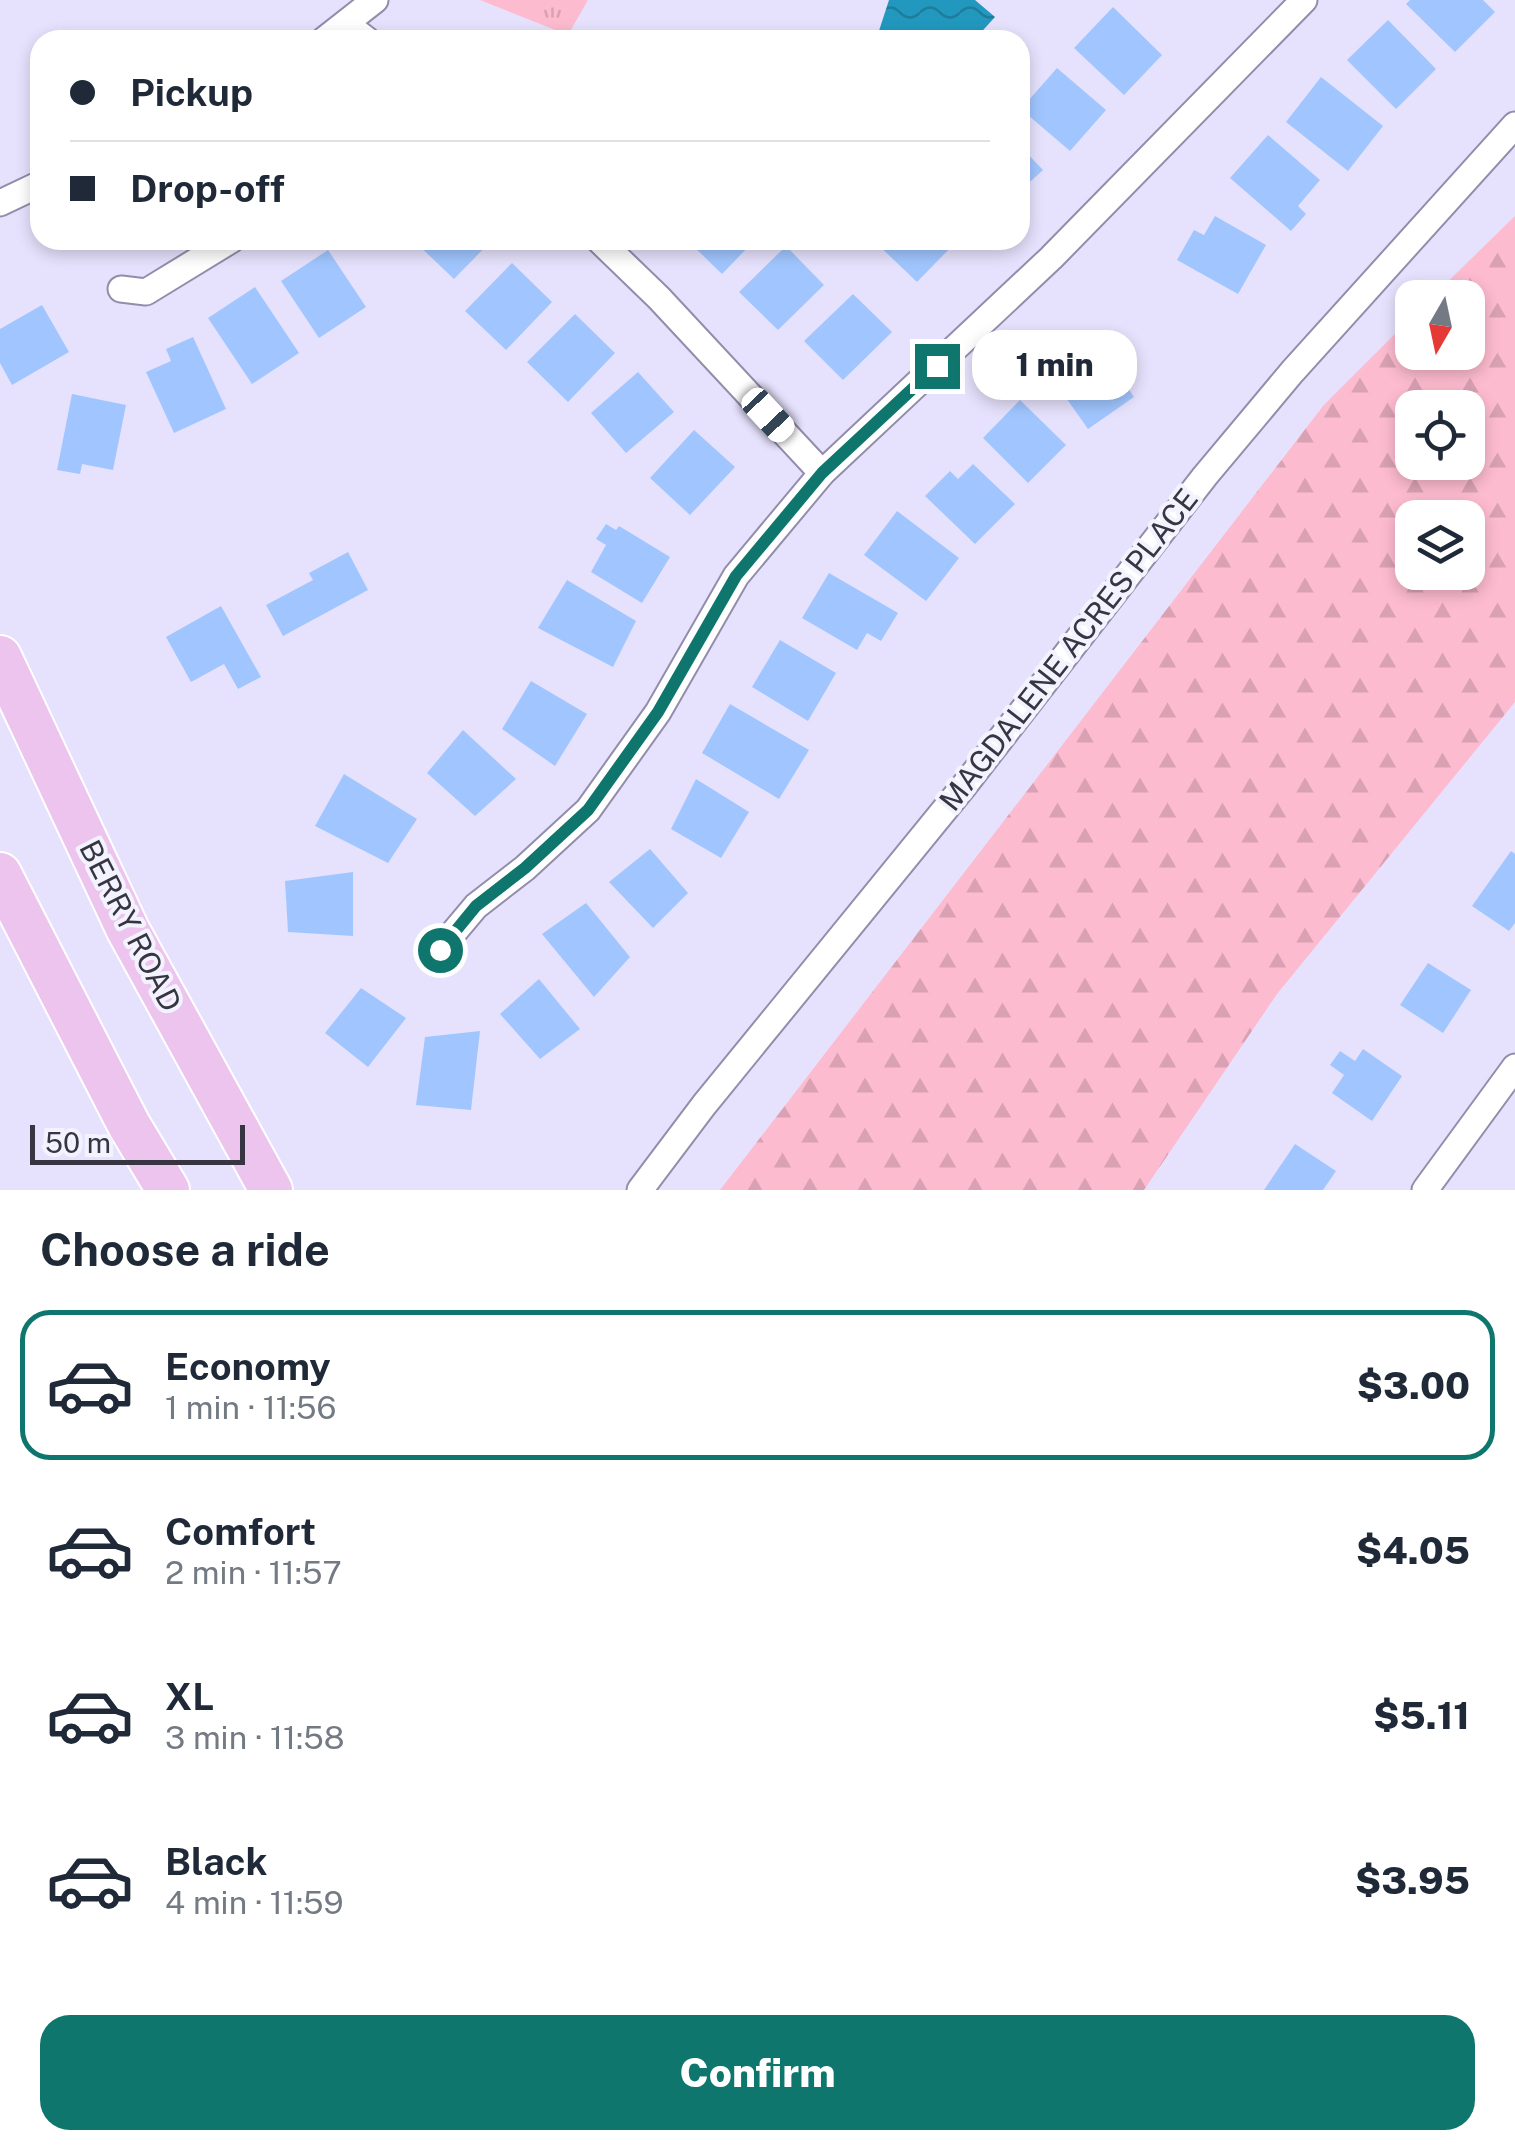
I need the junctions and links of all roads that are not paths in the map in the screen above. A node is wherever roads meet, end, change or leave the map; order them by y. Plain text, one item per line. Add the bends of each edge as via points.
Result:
1 (374, 0) edge
2 (1304, 0) edge
3 (346, 24) junction
4 (338, 30) edge
5 (354, 30) edge
6 (1515, 124) edge
7 (30, 189) edge
8 (0, 203) edge
9 (215, 250) edge
10 (610, 250) edge
11 (121, 289) dead end
12 (822, 473) junction
13 (0, 657) edge
14 (0, 874) edge
15 (440, 950) dead end
16 (1512, 1079) edge
17 (168, 1190) edge
18 (271, 1190) edge
19 (640, 1190) edge
20 (1425, 1190) edge

1 - 3 street
2 - 12 street via 1051,258
3 - 4 street
3 - 5 street
6 - 19 street, MAGDALENE ACRES PLACE via 1218,461
7 - 8 street
9 - 11 street via 146,292
10 - 12 street
12 - 15 street via 736,576 658,712 588,810 476,906
13 - 18 highway, BERRY ROAD via 128,930
14 - 17 highway
16 - 20 street

